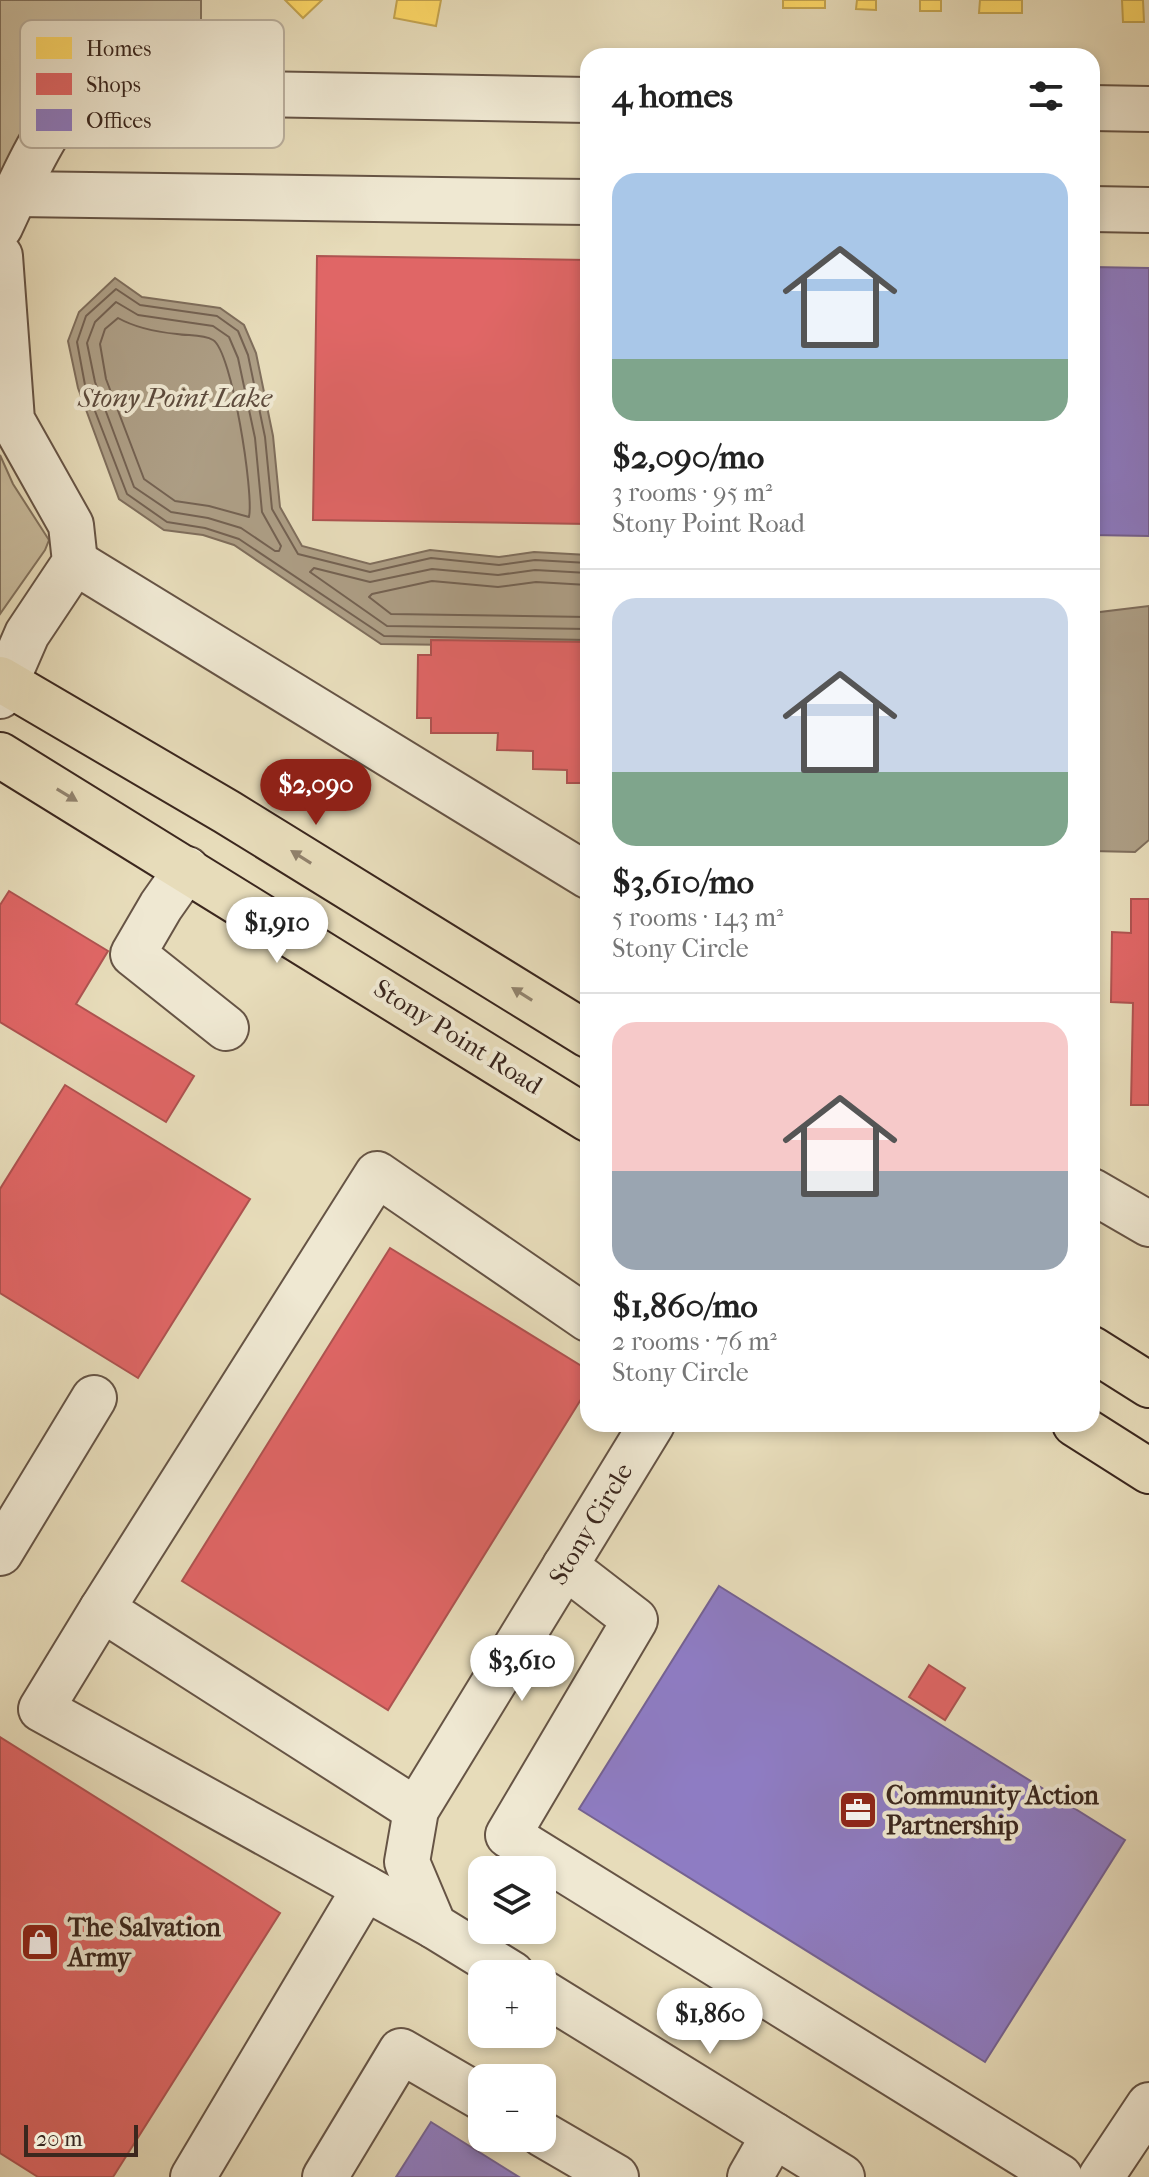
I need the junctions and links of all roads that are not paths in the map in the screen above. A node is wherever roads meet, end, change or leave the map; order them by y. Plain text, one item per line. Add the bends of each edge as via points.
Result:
1 (284, 95) edge
2 (580, 100) edge
3 (1100, 108) edge
4 (1149, 109) edge
5 (40, 148) edge
6 (580, 202) edge
7 (1100, 209) edge
8 (1149, 210) edge
9 (8, 211) edge
10 (0, 256) edge
11 (75, 562) junction
12 (2, 686) edge
13 (0, 755) edge
14 (187, 869) junction
15 (580, 871) edge
16 (226, 1028) dead end
17 (580, 1030) edge
18 (580, 1114) edge
19 (1100, 1196) edge
20 (1149, 1224) edge
21 (580, 1314) edge
22 (1100, 1354) edge
23 (1149, 1385) edge
24 (94, 1398) dead end
25 (647, 1432) edge
26 (1088, 1432) edge
27 (1149, 1471) edge
28 (0, 1553) edge
29 (565, 1566) junction
30 (102, 1609) junction
31 (416, 1810) junction
32 (365, 1888) junction
33 (434, 1926) junction
34 (489, 1960) edge
35 (556, 2001) edge
36 (468, 2090) edge
37 (1149, 2105) edge
38 (774, 2135) junction
39 (556, 2142) edge
40 (193, 2177) edge
41 (325, 2177) edge
42 (616, 2177) edge
43 (750, 2177) edge
44 (842, 2177) edge
45 (1060, 2177) edge
46 (1101, 2177) edge

1 - 2 street
3 - 4 street
5 - 9 street
6 - 9 street
7 - 8 street
10 - 11 street via 12,420 71,525
11 - 12 street via 27,634
11 - 15 street
17 -> 12 main road via 227,812
13 -> 14 main road, Stony Point Road
14 - 16 street via 133,954
14 - 18 main road, Stony Point Road
19 - 20 street
21 - 30 street via 377,1174
22 - 23 main road
24 - 28 street
25 - 29 street, Stony Circle
26 - 27 main road
29 - 31 street, Stony Circle
29 - 45 street via 635,1620 508,1835
30 - 31 street
30 - 32 street via 41,1709
31 - 33 street, Stony Circle via 407,1862
32 - 33 street
32 - 40 street
33 - 34 street
35 - 38 street
36 - 41 street via 401,2051
37 - 46 street
38 - 43 street
38 - 44 street
39 - 42 street

